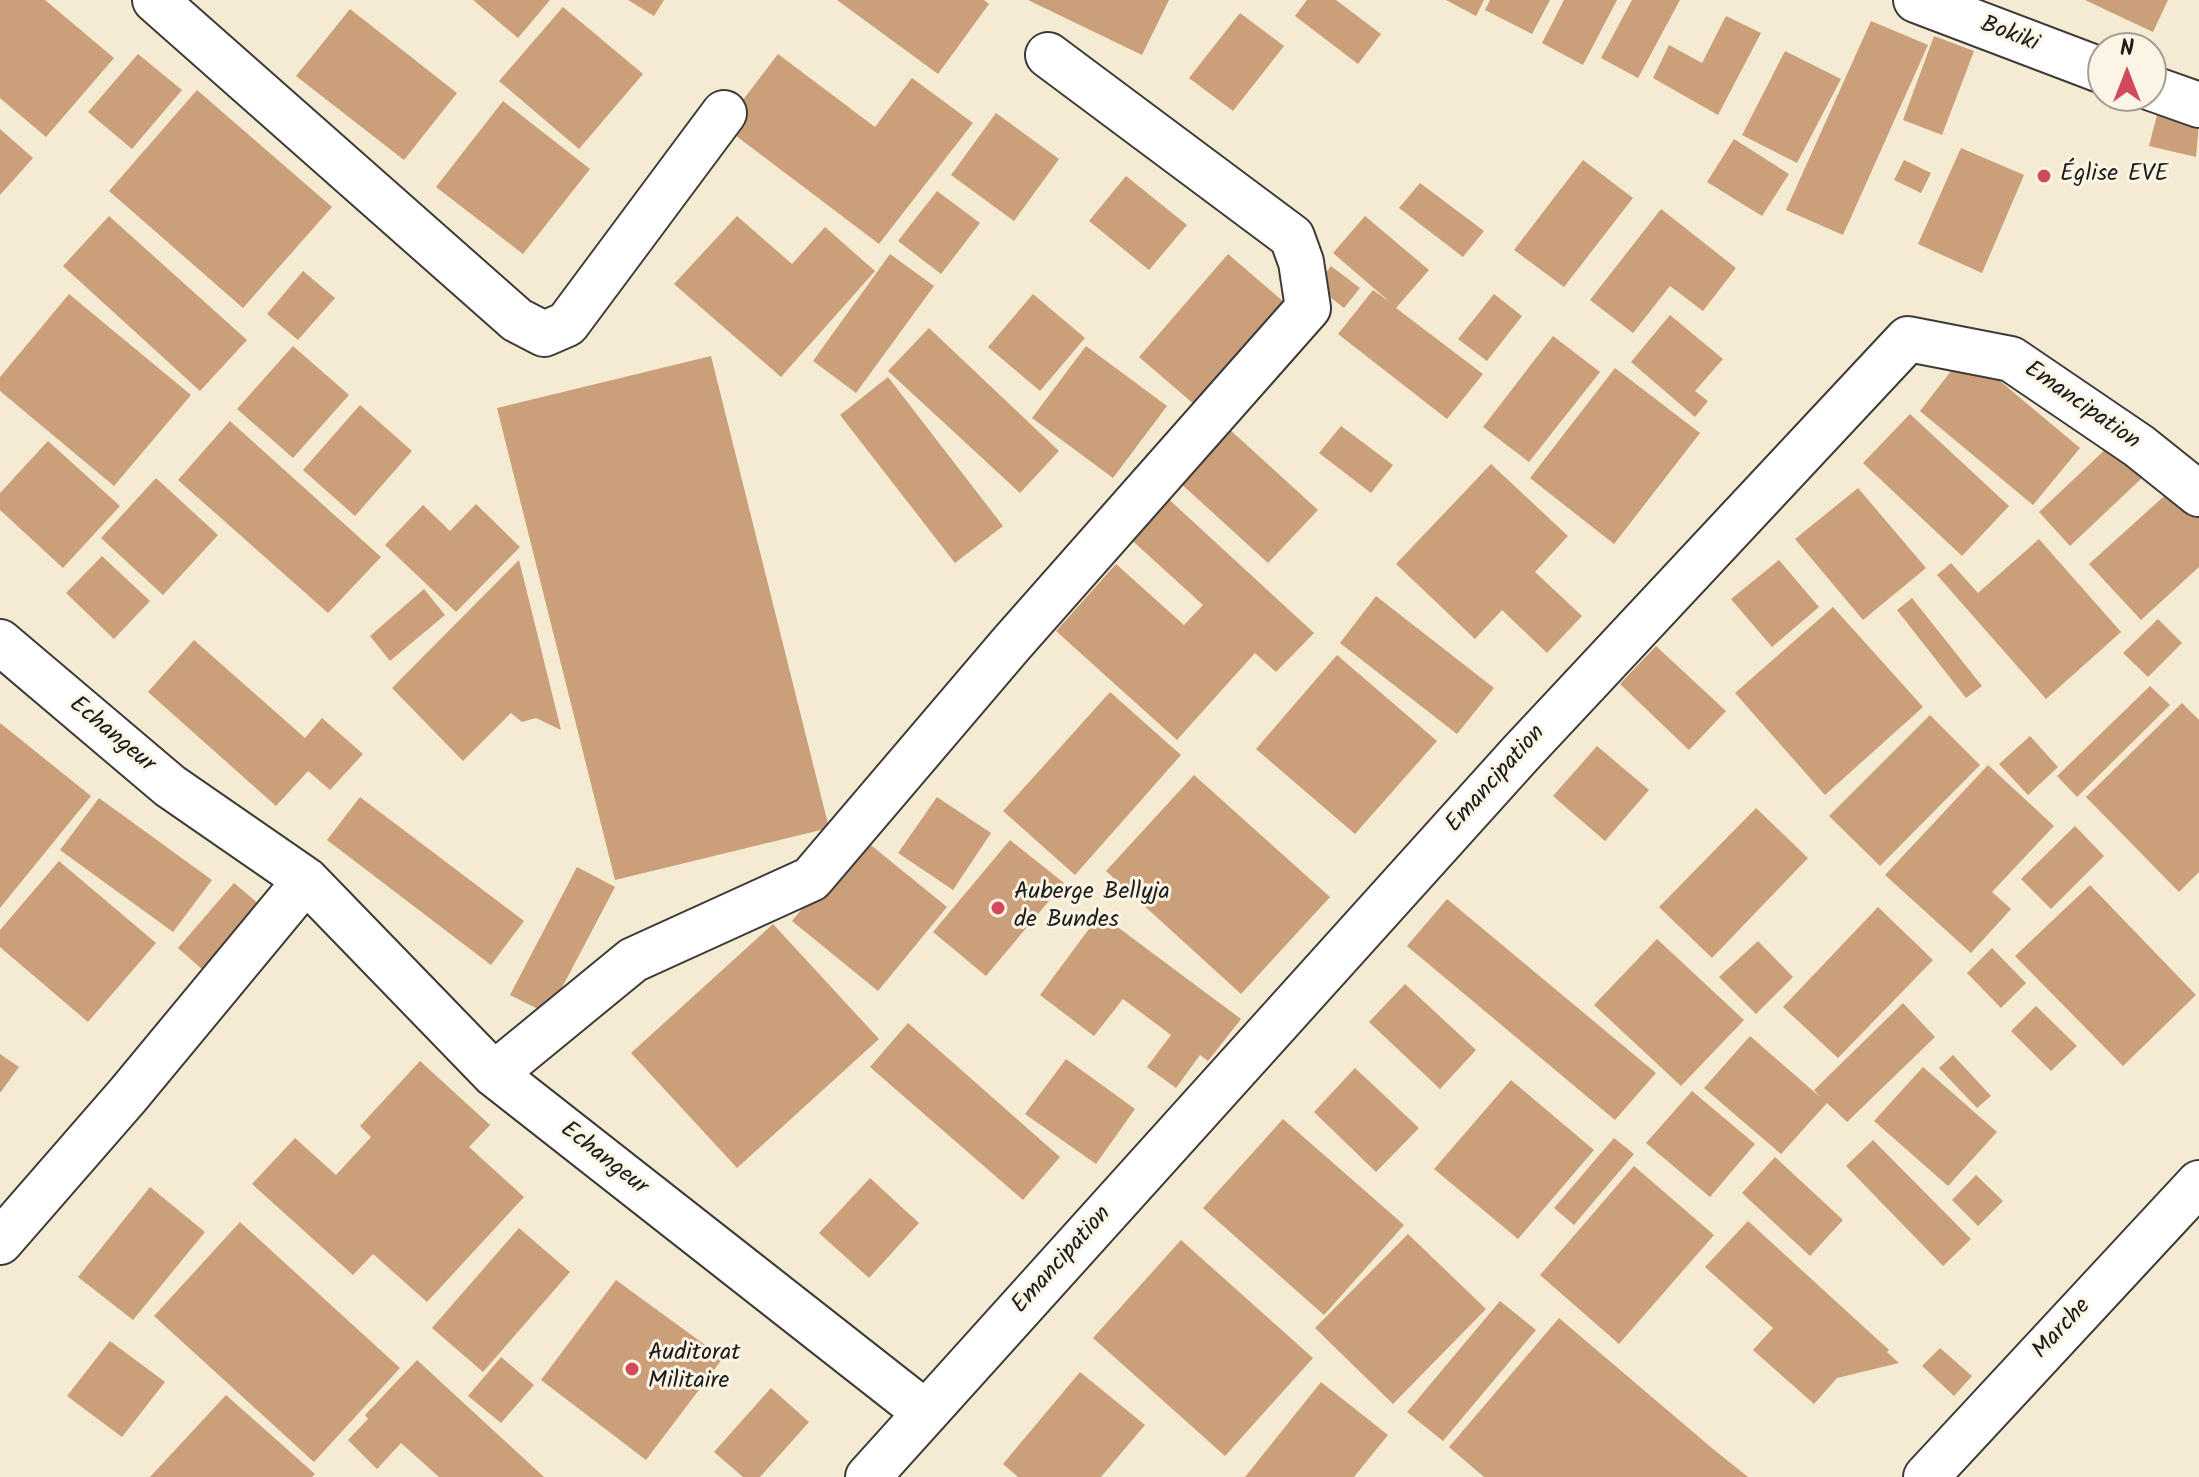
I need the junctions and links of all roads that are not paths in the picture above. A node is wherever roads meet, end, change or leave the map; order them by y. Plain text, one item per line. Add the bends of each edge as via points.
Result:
1 (155, 0) edge
2 (1916, 0) edge
3 (1048, 55) dead end
4 (2087, 65) edge
5 (2167, 94) edge
6 (2199, 105) edge
7 (724, 113) dead end
8 (2199, 494) edge
9 (0, 642) edge
10 (306, 880) junction
11 (494, 1074) junction
12 (2199, 1183) edge
13 (0, 1242) edge
14 (926, 1413) junction
15 (868, 1477) edge
16 (1926, 1477) edge

1 - 7 street via 517,320 544,334 567,324
2 - 4 street, Bokiki
3 - 11 street via 1292,237 1308,308 811,879 633,960
5 - 6 street
8 - 14 street, Emancipation via 2011,359 1908,339 1521,753
9 - 10 street, Echangeur via 170,786
10 - 11 street, Echangeur
10 - 13 street
11 - 14 street, Echangeur
12 - 16 street, Marche
14 - 15 street, Emancipation

